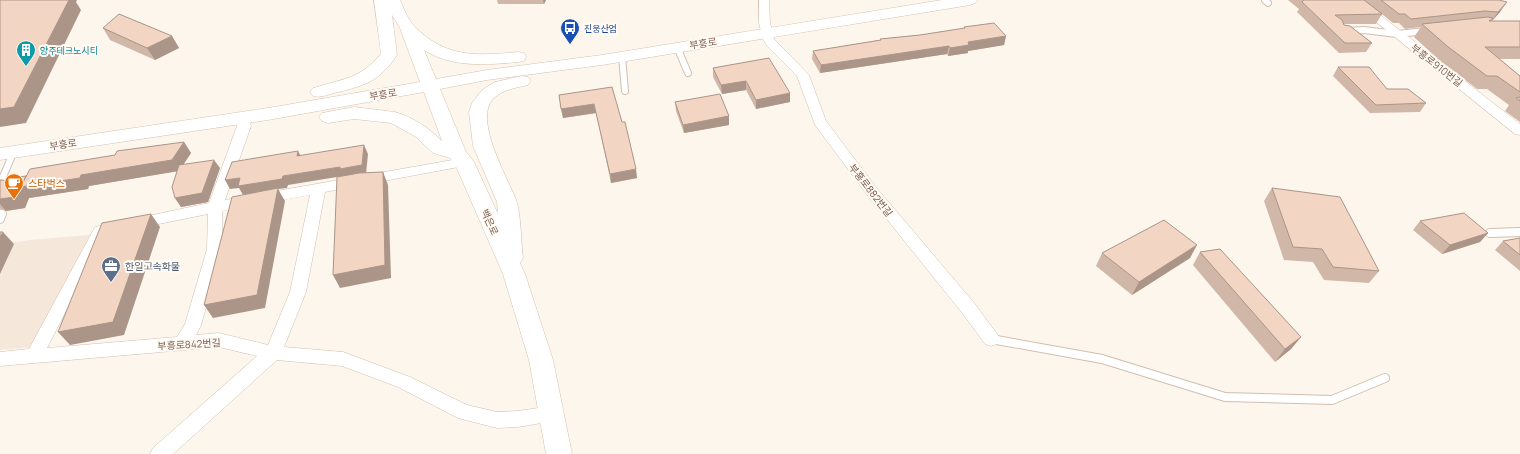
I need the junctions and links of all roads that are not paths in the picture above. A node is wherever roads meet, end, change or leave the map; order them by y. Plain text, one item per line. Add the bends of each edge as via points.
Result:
1 (382, 0) edge
2 (392, 0) edge
3 (764, 0) edge
4 (970, 0) edge
5 (1354, 0) edge
6 (408, 28) junction
7 (1434, 30) edge
8 (1342, 31) edge
9 (766, 33) junction
10 (1397, 34) junction
11 (684, 46) junction
12 (538, 55) junction
13 (622, 56) junction
14 (602, 60) junction
15 (688, 73) dead end
16 (487, 76) junction
17 (431, 87) junction
18 (625, 91) dead end
19 (254, 116) junction
20 (1520, 131) edge
21 (7, 152) edge
22 (460, 158) junction
23 (1, 179) edge
24 (16, 188) edge
25 (319, 188) junction
26 (214, 207) junction
27 (1520, 232) edge
28 (1490, 233) dead end
29 (514, 274) junction
30 (991, 340) joint
31 (182, 343) junction
32 (273, 353) junction
33 (34, 356) junction
34 (0, 359) edge
35 (1386, 378) dead end
36 (552, 414) junction
37 (160, 454) edge
38 (560, 454) edge

1 - 19 main road via 389,55 372,75
2 - 6 main road, 백은로
3 - 9 street
4 - 9 main road, 부흥로
5 - 10 street, 부흥로910번길
6 - 12 main road via 428,47 460,59 492,60
6 - 17 main road, 백은로
7 - 10 lane
8 - 10 lane via 1364,30
9 - 11 main road, 부흥로
9 - 30 street, 부흥로882번길 via 770,44 803,75 820,122 870,189 969,309
10 - 20 street, 부흥로910번길
11 - 12 main road via 631,42
11 - 13 main road, 부흥로
11 - 15 lane
12 - 16 main road
13 - 14 main road, 부흥로
13 - 18 lane
14 - 16 main road, 부흥로
14 - 29 main road via 501,86 488,94 481,103 478,112 482,146 507,202
16 - 17 main road, 부흥로
17 - 19 main road, 부흥로
17 - 22 main road, 백은로
19 - 21 main road, 부흥로
19 - 22 main road via 321,118 354,113 395,118 423,133 440,149
19 - 26 street via 244,126
21 - 23 lane
22 - 25 street
22 - 29 main road, 백은로
23 - 24 lane via 18,185
25 - 26 street
25 - 32 street via 298,292
26 - 31 street via 215,249 193,325
26 - 33 street via 100,231
27 - 28 lane
29 - 36 main road, 백은로 via 541,360
30 - 35 lane via 1102,359 1225,397 1332,400
31 - 32 street, 부흥로842번길 via 219,340
31 - 33 street, 부흥로842번길
32 - 36 street, 부흥로842번길 via 343,359 404,382 464,412 497,420
32 - 37 street
33 - 34 street, 부흥로842번길
36 - 38 main road, 백은로

